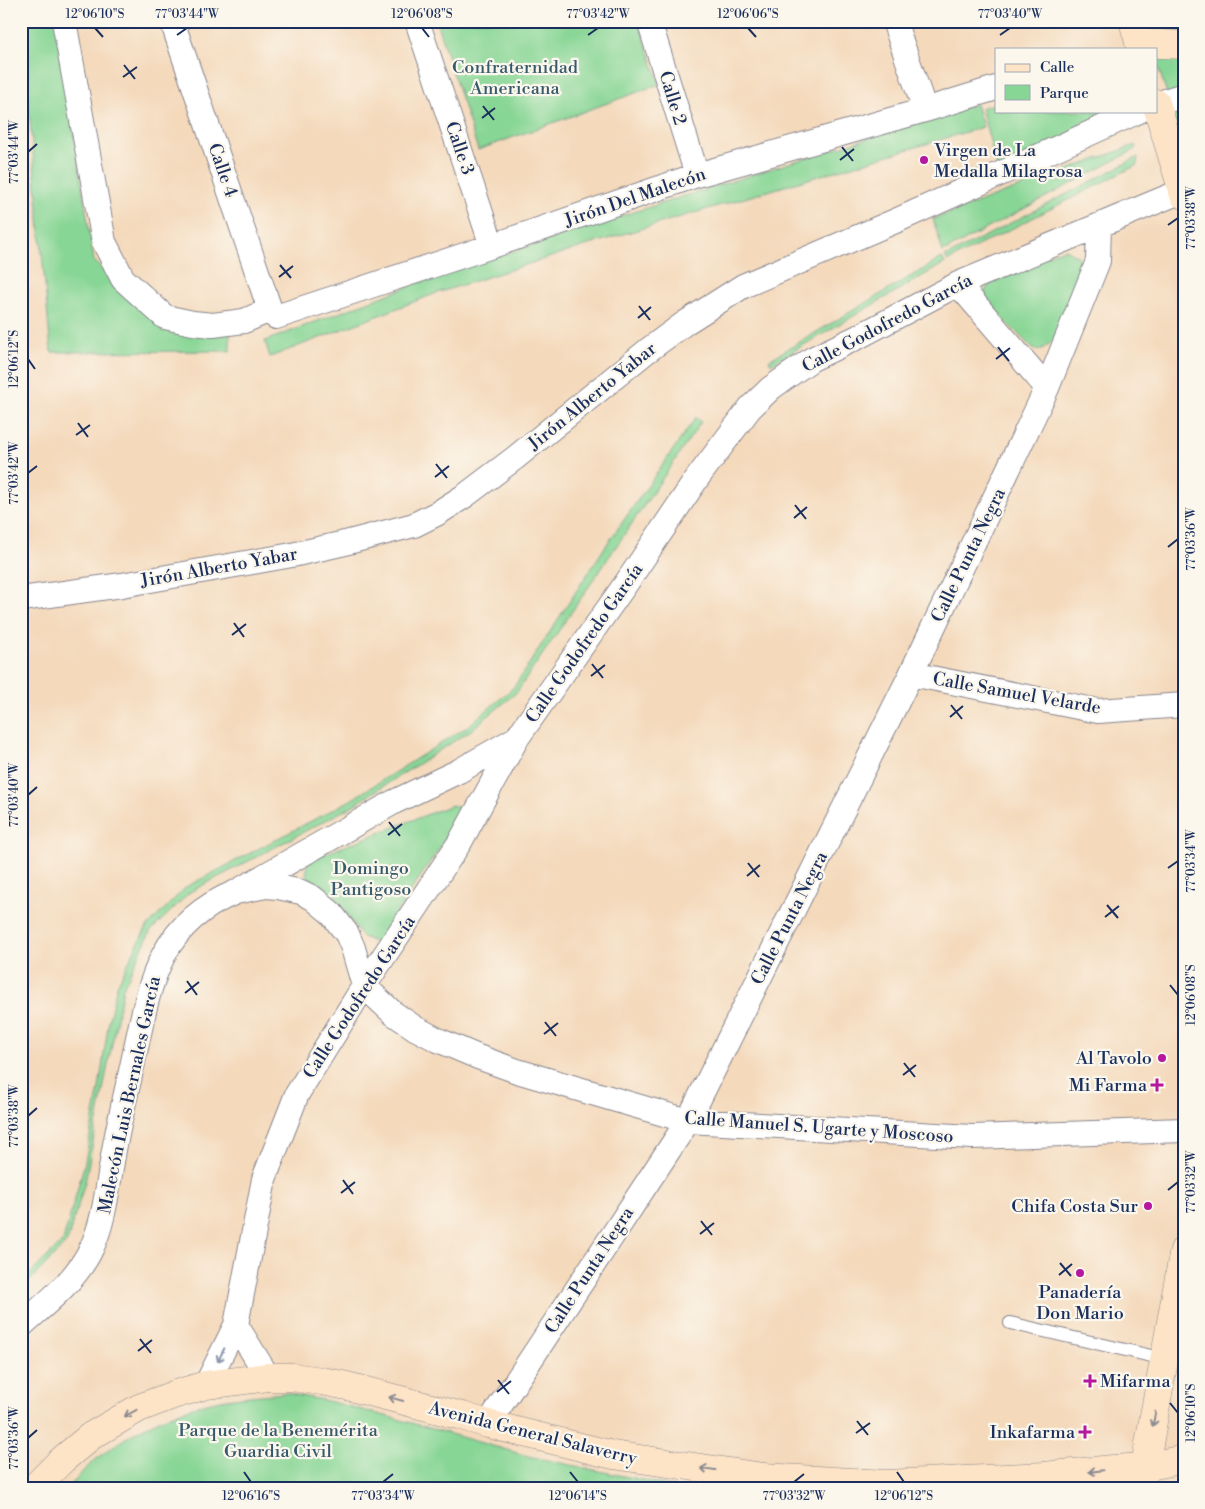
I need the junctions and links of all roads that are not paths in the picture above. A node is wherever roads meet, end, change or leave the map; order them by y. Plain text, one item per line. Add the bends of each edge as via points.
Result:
1 (64, 21) edge
2 (172, 21) edge
3 (417, 21) edge
4 (649, 21) edge
5 (894, 21) edge
6 (1134, 40) edge
7 (1184, 45) edge
8 (995, 88) edge
9 (1184, 95) edge
10 (1158, 103) edge
11 (926, 110) junction
12 (1158, 111) edge
13 (1137, 112) edge
14 (697, 175) junction
15 (1183, 193) edge
16 (1099, 226) junction
17 (492, 246) junction
18 (958, 284) junction
19 (273, 313) junction
20 (1047, 388) junction
21 (21, 599) edge
22 (911, 674) junction
23 (1184, 705) edge
24 (517, 738) junction
25 (236, 892) junction
26 (364, 986) junction
27 (688, 1121) junction
28 (1184, 1130) edge
29 (1184, 1250) edge
30 (1010, 1323) dead end
31 (236, 1325) junction
32 (21, 1326) edge
33 (1164, 1359) junction
34 (268, 1377) junction
35 (206, 1385) junction
36 (488, 1424) junction
37 (1184, 1460) edge
38 (1143, 1477) edge
39 (34, 1488) edge

1 - 19 street, Jirón Del Malecón via 104,242 123,279 165,316 193,323 213,325
2 - 19 street, Calle 4
3 - 17 street, Calle 3
4 - 14 street, Calle 2
5 - 11 street
6 - 7 street
8 - 11 street, Jirón Del Malecón
9 - 10 street
11 - 14 street, Jirón Del Malecón
12 - 15 street
13 - 21 street, Jirón Alberto Yabar via 743,286 684,323 466,495 414,525 292,555
14 - 17 street, Jirón Del Malecón
15 - 16 street, Calle Godofredo García
16 - 18 street, Calle Godofredo García
16 - 20 street, Calle Punta Negra via 1098,261
17 - 19 street, Jirón Del Malecón
18 - 20 street
18 - 24 street, Calle Godofredo García via 812,359 771,388 750,408 698,477
20 - 22 street, Calle Punta Negra
22 - 23 street, Calle Samuel Velarde via 1098,711
22 - 27 street, Calle Punta Negra
24 - 25 street, Malecón Luis Bernales García via 394,802
24 - 26 street, Calle Godofredo García via 460,842
25 - 26 street via 266,886 301,892 313,898 331,913 347,934
25 - 32 street, Malecón Luis Bernales García via 189,921 160,960 149,989 97,1233 88,1256 70,1281
26 - 27 street, Calle Manuel S. Ugarte y Moscoso via 415,1028 455,1048 517,1071
26 - 31 street, Calle Godofredo García via 297,1094 264,1179
27 - 28 street, Calle Manuel S. Ugarte y Moscoso via 972,1137
27 - 36 street, Calle Punta Negra
29 - 33 street
30 - 33 lane
31 - 34 street
31 -> 35 street, Calle Godofredo García
33 -> 38 street
34 - 35 street, Avenida General Salaverry
36 -> 34 street, Avenida General Salaverry via 339,1384
35 -> 39 street, Avenida General Salaverry via 139,1408 113,1422 62,1460
38 -> 36 street, Avenida General Salaverry via 1113,1469 888,1484 763,1477 613,1456
37 - 38 street, Avenida General Salaverry

